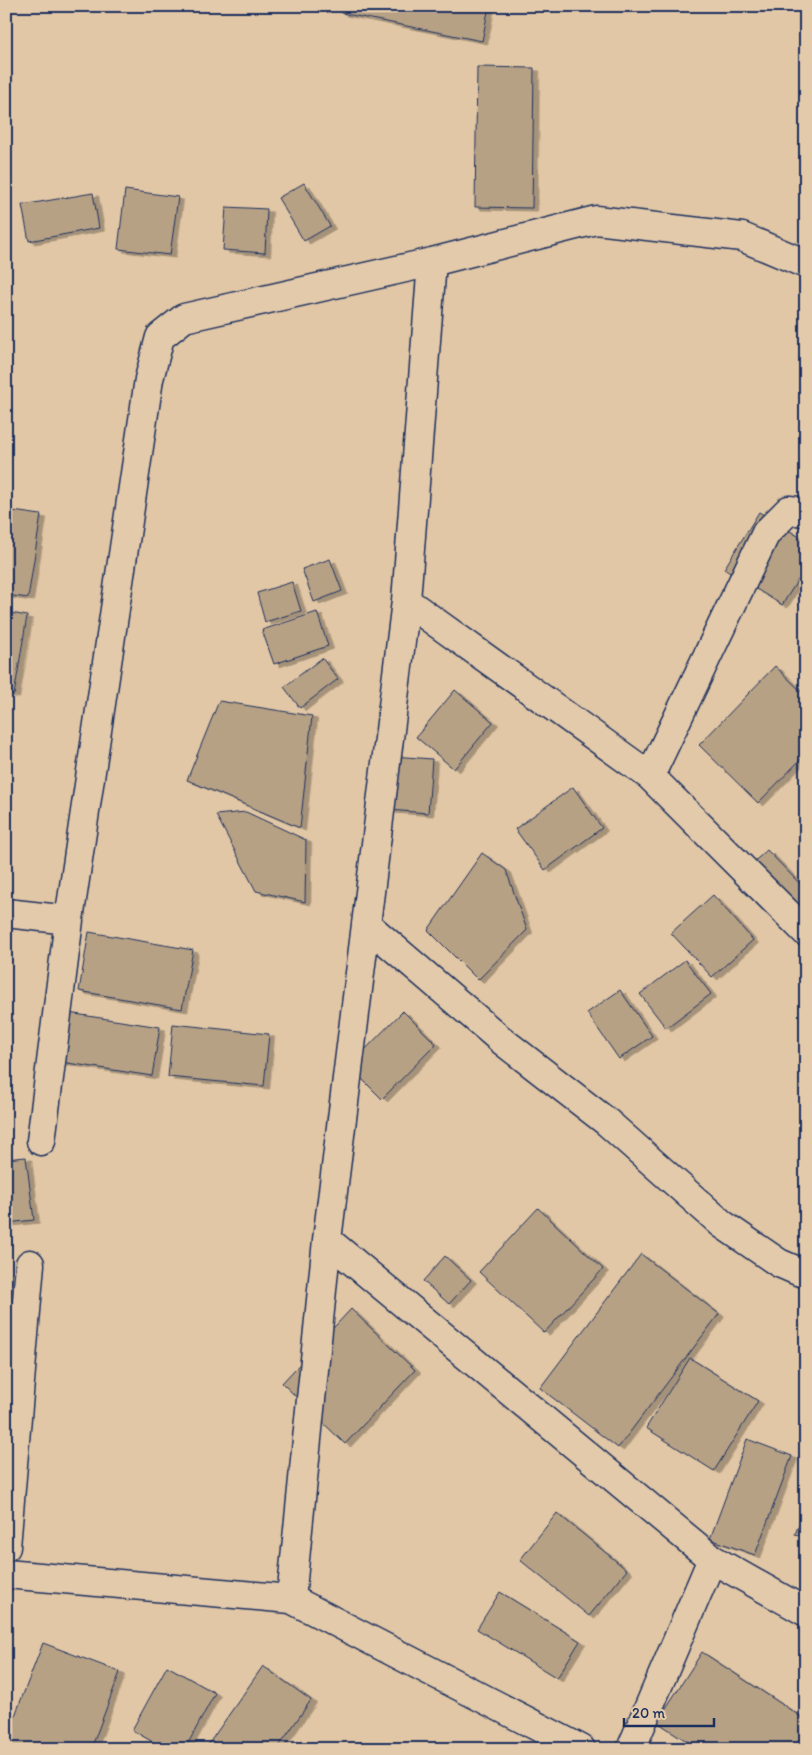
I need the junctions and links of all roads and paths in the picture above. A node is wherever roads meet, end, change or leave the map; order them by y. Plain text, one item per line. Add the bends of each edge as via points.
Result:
1 (432, 262) junction
2 (806, 264) edge
3 (806, 512) edge
4 (406, 601) junction
5 (650, 776) junction
6 (6, 912) edge
7 (69, 920) junction
8 (366, 924) junction
9 (806, 932) edge
10 (41, 1141) dead end
11 (327, 1240) junction
12 (30, 1264) dead end
13 (806, 1272) edge
14 (6, 1547) edge
15 (712, 1559) junction
16 (6, 1574) edge
17 (291, 1599) junction
18 (806, 1612) edge
19 (582, 1749) edge
20 (631, 1749) edge

1 - 2 street via 596,220 742,236
1 - 4 street
1 - 7 street via 184,318 160,337 149,379
3 - 5 street via 789,510 766,533
4 - 5 street
4 - 8 street
5 - 9 street
6 - 7 street
7 - 10 street
8 - 11 street
8 - 13 street via 500,1039 607,1122 722,1224 779,1263
11 - 15 street
11 - 17 street
12 - 14 street
15 - 18 street
15 - 20 street
16 - 17 street
17 - 19 street

